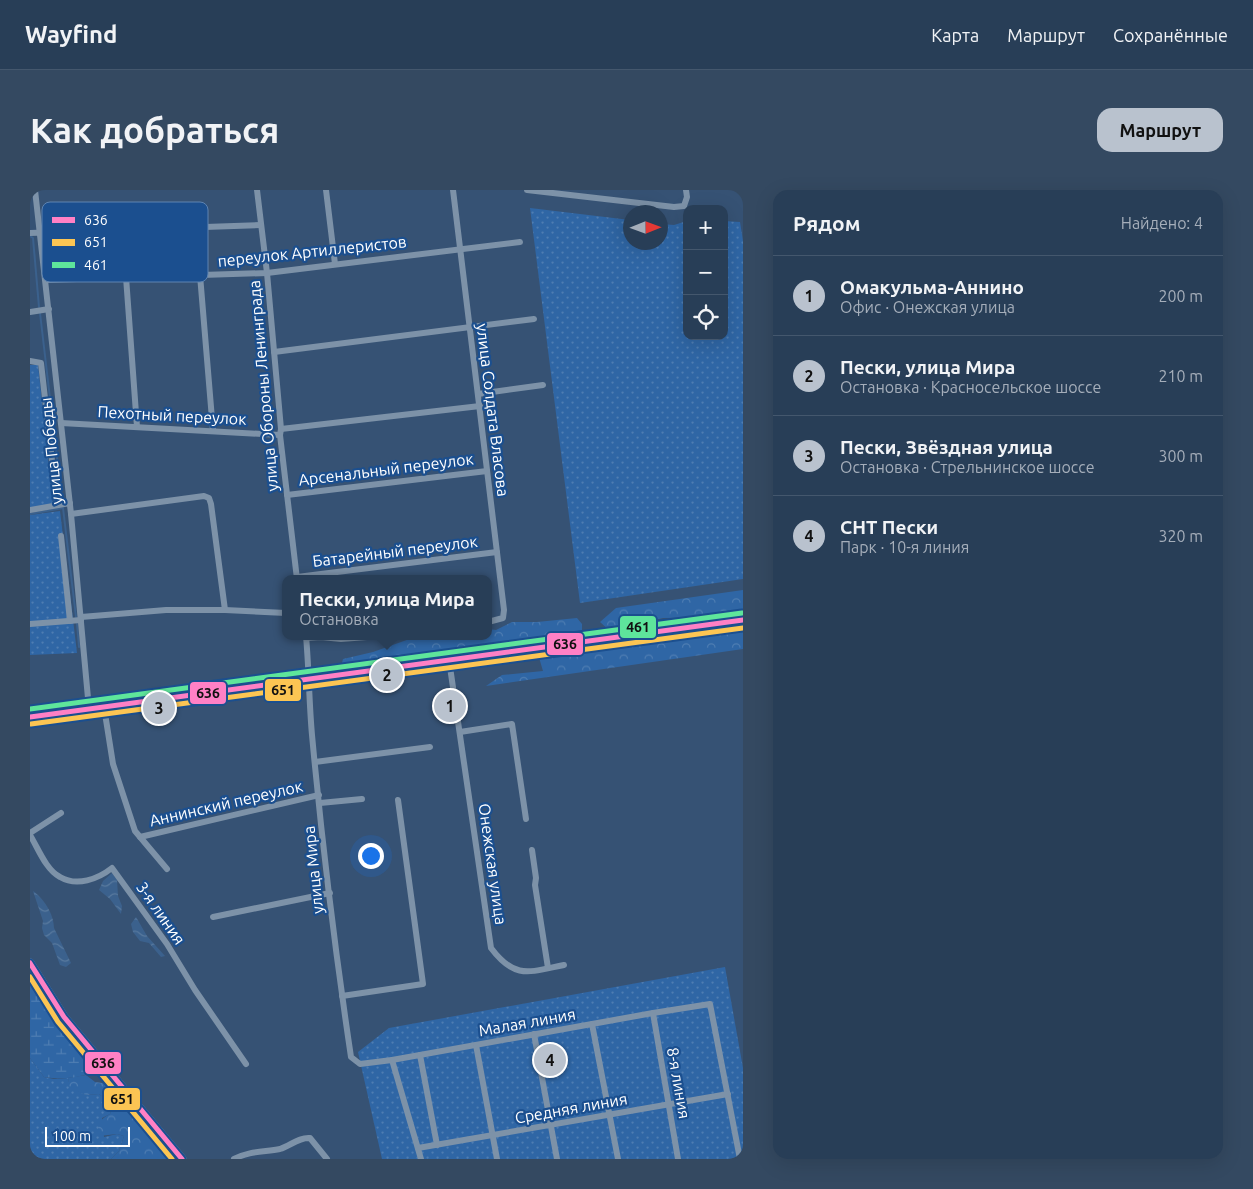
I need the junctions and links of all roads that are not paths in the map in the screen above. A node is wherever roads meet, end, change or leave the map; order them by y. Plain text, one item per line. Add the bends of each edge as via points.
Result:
1 (35, 190) edge
2 (256, 190) edge
3 (326, 190) edge
4 (453, 190) edge
5 (527, 190) edge
6 (686, 190) edge
7 (260, 225) junction
8 (208, 226) edge
9 (40, 231) junction
10 (30, 233) edge
11 (520, 242) dead end
12 (42, 247) edge
13 (460, 250) junction
14 (335, 264) junction
15 (267, 273) junction
16 (208, 275) edge
17 (46, 282) edge
18 (126, 282) edge
19 (201, 282) edge
20 (49, 309) junction
21 (30, 312) edge
22 (534, 320) dead end
23 (469, 327) junction
24 (274, 352) junction
25 (30, 361) edge
26 (543, 385) dead end
27 (478, 394) junction
28 (480, 406) junction
29 (61, 423) junction
30 (137, 426) junction
31 (213, 431) junction
32 (281, 432) junction
33 (487, 472) junction
34 (287, 495) junction
35 (70, 502) junction
36 (57, 505) junction
37 (30, 510) edge
38 (71, 514) junction
39 (61, 536) dead end
40 (497, 552) junction
41 (297, 575) edge
42 (320, 575) edge
43 (225, 610) junction
44 (282, 613) edge
45 (81, 619) junction
46 (743, 620) edge
47 (70, 621) junction
48 (492, 621) edge
49 (30, 624) edge
50 (306, 640) edge
51 (449, 660) junction
52 (312, 679) junction
53 (104, 707) junction
54 (89, 709) junction
55 (30, 716) edge
56 (460, 732) junction
57 (430, 747) dead end
58 (315, 762) junction
59 (319, 795) junction
60 (362, 799) dead end
61 (398, 800) dead end
62 (320, 803) junction
63 (61, 813) dead end
64 (526, 819) dead end
65 (30, 834) edge
66 (140, 837) junction
67 (532, 850) dead end
68 (167, 869) dead end
69 (330, 893) junction
70 (213, 918) dead end
71 (30, 963) edge
72 (564, 965) dead end
73 (548, 968) junction
74 (342, 996) junction
75 (653, 1013) junction
76 (592, 1024) junction
77 (534, 1034) junction
78 (476, 1045) junction
79 (420, 1055) junction
80 (351, 1057) joint
81 (392, 1060) junction
82 (246, 1064) dead end
83 (728, 1094) junction
84 (669, 1105) junction
85 (609, 1115) junction
86 (551, 1125) junction
87 (492, 1136) junction
88 (437, 1145) junction
89 (418, 1148) junction
90 (182, 1159) edge
91 (234, 1159) edge
92 (327, 1159) edge
93 (422, 1159) edge
94 (497, 1159) edge
95 (557, 1159) edge
96 (618, 1159) edge
97 (678, 1159) edge
98 (740, 1159) edge

1 - 9 street, улица Победы
2 - 7 street, улица Обороны Ленинграда
3 - 14 street
4 - 13 street, улица Солдата Власова
5 - 6 street via 674,207 684,206
7 - 8 street
7 - 15 street, улица Обороны Ленинграда
9 - 10 street
9 - 12 street, улица Победы
11 - 13 street, переулок Артиллеристов
13 - 14 street, переулок Артиллеристов
13 - 23 street, улица Солдата Власова
14 - 15 street, переулок Артиллеристов
15 - 16 street, переулок Артиллеристов
15 - 24 street, улица Обороны Ленинграда
17 - 20 street, улица Победы
18 - 30 street
19 - 31 street
20 - 21 street
20 - 29 street, улица Победы
22 - 23 street
23 - 24 street
23 - 27 street, улица Солдата Власова
24 - 32 street, улица Обороны Ленинграда
25 - 36 street via 41,363
26 - 27 street
27 - 28 street, улица Солдата Власова
28 - 32 street, Пехотный переулок
28 - 33 street, улица Солдата Власова
29 - 30 street, Пехотный переулок
29 - 35 street, улица Победы
30 - 31 street, Пехотный переулок
31 - 32 street, Пехотный переулок
32 - 34 street, улица Обороны Ленинграда
33 - 34 street, Арсенальный переулок
33 - 40 street, улица Солдата Власова
34 - 41 street, улица Обороны Ленинграда
35 - 36 street
35 - 38 street, улица Победы
36 - 37 street
38 - 43 street via 204,496 209,498
38 - 45 street, улица Победы
39 - 47 street
40 - 42 street, Батарейный переулок
40 - 48 street, улица Солдата Власова via 504,610 503,618
43 - 44 street
43 - 45 street via 166,610
45 - 47 street
45 - 54 street, улица Победы
46 - 51 main road
47 - 49 street
50 - 52 street, улица Мира
51 - 52 main road
51 - 56 street, Онежская улица
52 - 53 main road
52 - 58 street, улица Мира
53 - 54 main road
53 - 66 street via 113,764 132,823
54 - 55 main road
56 - 64 street via 512,724
56 - 73 street, Онежская улица via 492,948 513,970 523,972
57 - 58 street
58 - 59 street, улица Мира
59 - 62 street, улица Мира
59 - 66 street, Аннинский переулок
60 - 62 street
61 - 74 street via 422,984
62 - 69 street, улица Мира
63 - 65 street
65 - 82 street, 3-я линия via 50,868 60,877 83,882 112,868 167,944
66 - 68 street
67 - 73 street
69 - 70 street
69 - 74 street, улица Мира
71 - 90 main road via 64,1016
72 - 73 street, Онежская улица
74 - 80 street, улица Мира
75 - 76 street, Малая линия
75 - 83 street, Малая линия via 710,1004
75 - 84 street, 8-я линия
76 - 77 street, Малая линия
76 - 85 street
77 - 78 street, Малая линия
77 - 86 street
78 - 79 street, Малая линия
78 - 87 street
79 - 81 street, Малая линия
79 - 88 street
80 - 81 street, Малая линия via 360,1064
81 - 89 street
83 - 84 street, Средняя линия
83 - 98 street
84 - 85 street, Средняя линия
84 - 97 street, 8-я линия
85 - 86 street, Средняя линия
85 - 96 street
86 - 87 street, Средняя линия
86 - 95 street
87 - 88 street, Средняя линия
87 - 94 street
88 - 89 street, Средняя линия
89 - 93 street
91 - 92 street via 246,1153 281,1149 304,1137 310,1138

